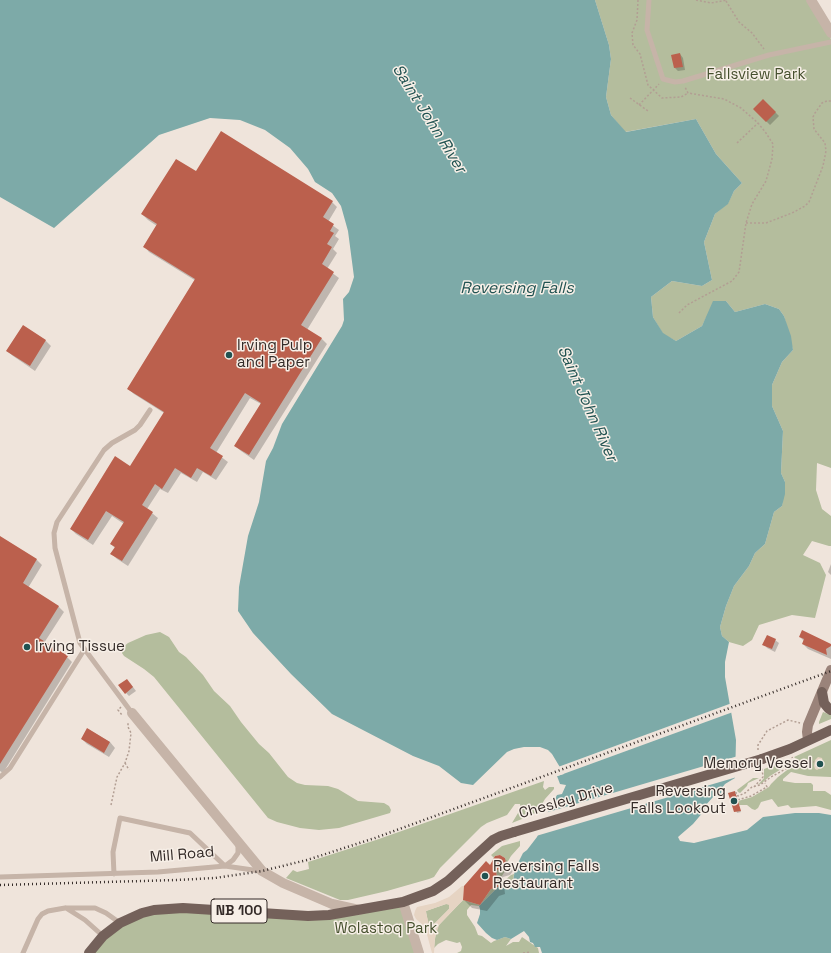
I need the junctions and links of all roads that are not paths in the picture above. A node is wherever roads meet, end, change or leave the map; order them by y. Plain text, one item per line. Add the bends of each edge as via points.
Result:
1 (649, 0) edge
2 (811, 0) edge
3 (831, 33) edge
4 (831, 42) edge
5 (150, 410) dead end
6 (84, 650) junction
7 (831, 670) edge
8 (822, 692) junction
9 (831, 710) edge
10 (128, 714) joint
11 (831, 730) edge
12 (808, 740) junction
13 (0, 777) edge
14 (238, 840) junction
15 (225, 866) junction
16 (262, 871) junction
17 (114, 874) junction
18 (0, 877) edge
19 (403, 902) junction
20 (65, 908) junction
21 (358, 910) junction
22 (120, 922) junction
23 (103, 936) junction
24 (23, 953) edge
25 (89, 953) edge
26 (419, 953) edge

1 - 4 lane via 647,30 663,79 675,82 769,55
2 - 3 street
5 - 6 lane via 135,430 104,450 55,528 55,548 77,636
6 - 10 lane via 124,702
6 - 13 lane via 10,768
7 - 8 street
8 - 9 main road via 824,703
8 - 12 street via 808,725
10 - 14 street
11 - 12 main road, Chesley Drive / NB 100
12 - 19 main road, Chesley Drive / NB 100, bridge via 761,759 493,840 448,881 432,891
14 - 15 lane via 238,853
14 - 16 street
15 - 16 lane, Mill Road
15 - 17 lane, Mill Road
15 - 17 lane via 190,833 120,818 113,852
16 - 21 street, Mill Road via 332,904
17 - 18 lane, Mill Road
19 - 21 main road, NB 100
19 - 26 street
20 - 22 lane via 94,908
20 - 23 lane via 86,920
20 - 24 lane via 42,914
21 - 22 main road, NB 100 via 308,916 169,908
22 - 23 main road, NB 100
23 - 25 main road, NB 100

